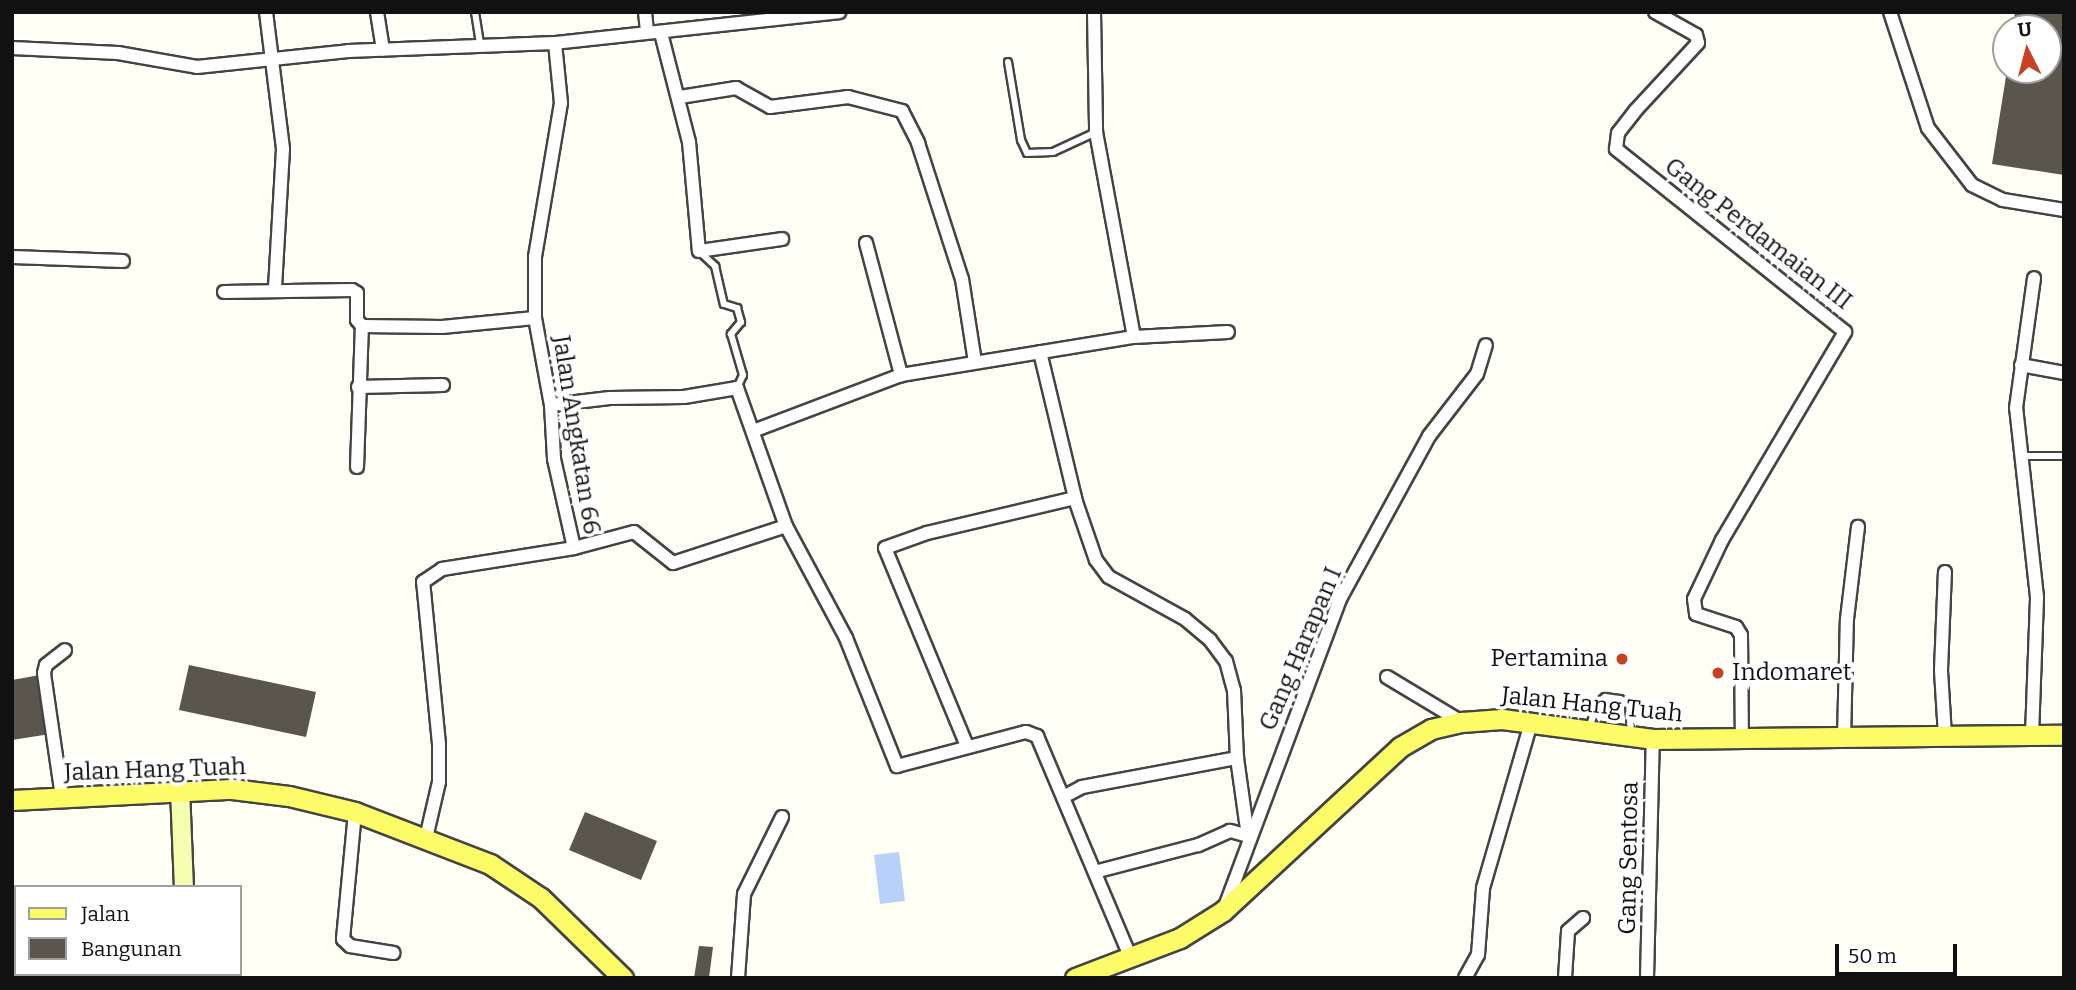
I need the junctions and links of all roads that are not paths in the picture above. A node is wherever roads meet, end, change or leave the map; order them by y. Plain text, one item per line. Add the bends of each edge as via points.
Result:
1 (266, 12) edge
2 (377, 12) edge
3 (475, 12) edge
4 (645, 12) edge
5 (839, 12) edge
6 (1094, 12) edge
7 (1655, 12) edge
8 (1890, 12) edge
9 (647, 30) junction
10 (662, 33) junction
11 (555, 43) junction
12 (480, 47) junction
13 (12, 48) edge
14 (383, 50) junction
15 (274, 57) junction
16 (1008, 62) dead end
17 (680, 97) junction
18 (1096, 132) junction
19 (2064, 210) edge
20 (782, 239) dead end
21 (866, 243) dead end
22 (699, 251) junction
23 (12, 257) edge
24 (123, 261) dead end
25 (2034, 278) dead end
26 (275, 289) junction
27 (224, 292) dead end
28 (535, 318) junction
29 (362, 326) junction
30 (1228, 331) dead end
31 (1134, 337) junction
32 (1486, 345) dead end
33 (1040, 352) junction
34 (975, 362) junction
35 (2021, 365) junction
36 (2064, 373) edge
37 (901, 375) junction
38 (443, 386) dead end
39 (358, 387) junction
40 (737, 388) junction
41 (551, 405) junction
42 (753, 431) junction
43 (2025, 456) junction
44 (2064, 456) edge
45 (357, 467) dead end
46 (1075, 498) junction
47 (786, 526) junction
48 (1858, 527) dead end
49 (574, 548) junction
50 (1945, 572) dead end
51 (65, 650) dead end
52 (1387, 677) dead end
53 (1462, 722) junction
54 (1531, 723) junction
55 (1588, 731) junction
56 (2064, 735) edge
57 (1631, 736) junction
58 (1945, 736) junction
59 (2032, 736) junction
60 (1844, 738) junction
61 (1653, 739) junction
62 (1742, 740) junction
63 (967, 746) junction
64 (1237, 758) junction
65 (180, 789) junction
66 (1065, 796) junction
67 (62, 797) junction
68 (12, 800) edge
69 (355, 811) junction
70 (782, 817) dead end
71 (1248, 836) junction
72 (426, 838) junction
73 (1098, 872) junction
74 (184, 885) edge
75 (1223, 911) junction
76 (1583, 918) dead end
77 (393, 953) dead end
78 (1131, 958) junction
79 (1470, 976) edge
80 (623, 978) edge
81 (738, 978) edge
82 (1075, 978) edge
83 (1565, 978) edge
84 (1647, 978) edge

1 - 15 street
2 - 14 street
3 - 12 lane
4 - 9 street
5 - 10 street
6 - 18 street
7 - 62 street, Gang Perdamaian III via 1696,35 1698,43 1630,117 1618,133 1616,149 1845,332 1722,540 1694,599 1696,614 1736,627 1741,635
8 - 19 street via 1928,128 1972,185 2003,200
9 - 10 street
9 - 11 street
10 - 17 street
11 - 12 street
11 - 28 street, Jalan Angkatan 66 via 561,103 535,257
12 - 14 street
13 - 15 street via 118,53 197,67
14 - 15 street
15 - 26 street via 283,149
16 - 18 lane via 1027,153 1053,152
17 - 22 street
17 - 34 street via 736,88 770,107 848,97 902,111 918,143 962,279
18 - 31 street
20 - 22 street
21 - 37 street
22 - 40 lane via 716,266 724,304 737,308 741,322 732,334 743,375
23 - 24 street
25 - 35 street
26 - 27 street
26 - 29 street via 352,290 357,293 357,320
28 - 29 street via 442,327
28 - 41 street, Jalan Angkatan 66
29 - 39 street
30 - 31 street
31 - 33 street
32 - 71 street, Gang Harapan I via 1477,374 1429,436 1341,597
33 - 34 street
33 - 46 street
34 - 37 street
35 - 36 street
35 - 43 street via 2016,408
37 - 42 street
38 - 39 street
39 - 45 street
40 - 41 street via 684,397
40 - 42 street
41 - 49 street, Jalan Angkatan 66 via 554,459
42 - 47 street
43 - 44 lane
43 - 59 street via 2037,597
46 - 63 street via 927,533 885,548
46 - 64 street via 1096,561 1108,577 1185,619 1226,662 1234,690
47 - 49 street via 673,563 634,532
47 - 63 street via 846,638 897,766
48 - 60 street via 1847,619
49 - 72 street, Jalan Angkatan 66 via 442,569 423,582 439,757 439,782
50 - 58 street via 1941,670
51 - 67 street via 46,665 44,673
52 - 53 street
53 - 54 main road, Jalan Hang Tuah via 1502,719
53 - 75 main road, Jalan Hang Tuah via 1431,730 1400,747
54 - 55 main road, Jalan Hang Tuah
54 - 79 street via 1490,857 1478,955
55 - 57 main road, Jalan Hang Tuah
55 - 57 lane via 1599,702 1620,699 1629,704
56 - 59 main road, Jalan Hang Tuah
57 - 61 main road, Jalan Hang Tuah
58 - 59 main road, Jalan Hang Tuah
58 - 60 main road, Jalan Hang Tuah
60 - 62 main road, Jalan Hang Tuah
61 - 62 main road, Jalan Hang Tuah
61 - 84 street, Gang Sentosa
63 - 66 street via 1026,732 1037,736
64 - 66 street via 1082,787
64 - 71 street
65 - 67 main road, Jalan Hang Tuah
65 - 69 main road, Jalan Hang Tuah via 289,796
65 - 74 street
66 - 73 street
67 - 68 main road, Jalan Hang Tuah
69 - 72 main road, Jalan Hang Tuah
69 - 77 street via 343,939 350,946
70 - 81 street via 744,894
71 - 73 street via 1230,831 1198,845
71 - 75 street, Gang Harapan I
72 - 80 main road, Jalan Hang Tuah via 490,864 541,898
73 - 78 street
75 - 78 main road, Jalan Hang Tuah via 1180,938
76 - 83 street via 1568,932
78 - 82 main road, Jalan Hang Tuah

